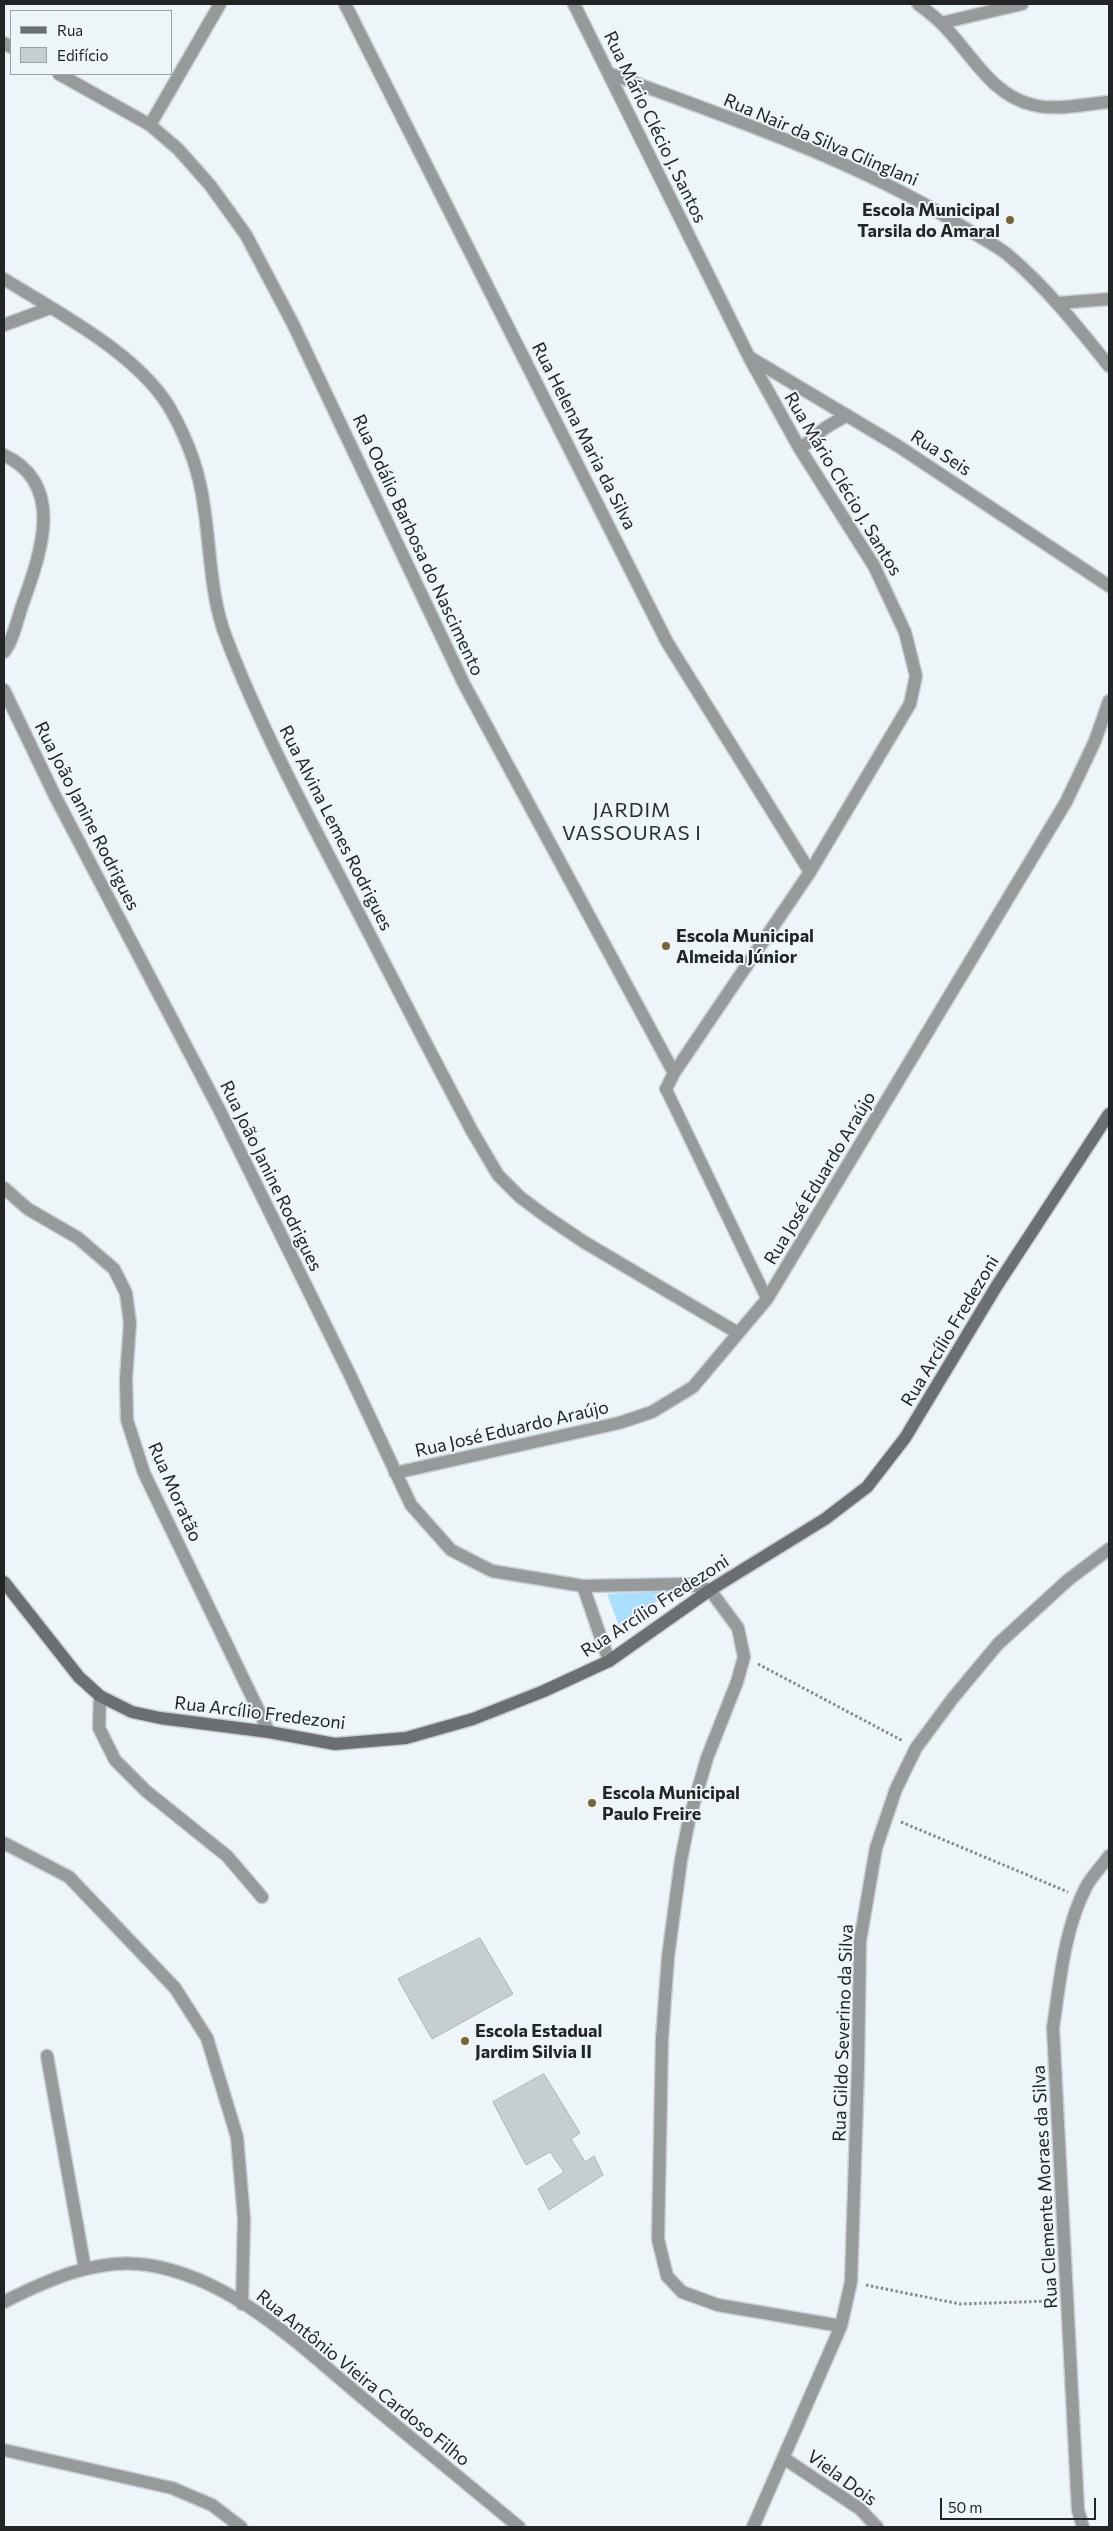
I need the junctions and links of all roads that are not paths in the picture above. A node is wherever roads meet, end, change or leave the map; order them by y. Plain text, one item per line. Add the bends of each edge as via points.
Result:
1 (220, 4) edge
2 (345, 4) edge
3 (574, 4) edge
4 (918, 4) edge
5 (1022, 4) edge
6 (941, 23) junction
7 (611, 74) junction
8 (61, 75) edge
9 (1109, 102) edge
10 (150, 125) junction
11 (4, 279) edge
12 (1109, 299) edge
13 (1058, 303) junction
14 (50, 308) junction
15 (4, 326) edge
16 (749, 357) junction
17 (1109, 366) edge
18 (847, 415) junction
19 (800, 448) junction
20 (4, 455) edge
21 (1109, 586) edge
22 (4, 652) edge
23 (4, 690) edge
24 (1109, 701) edge
25 (810, 872) junction
26 (674, 1073) junction
27 (666, 1089) joint
28 (1109, 1114) edge
29 (4, 1188) edge
30 (767, 1299) junction
31 (738, 1333) junction
32 (395, 1473) junction
33 (1109, 1549) edge
34 (4, 1582) edge
35 (583, 1586) junction
36 (710, 1590) junction
37 (608, 1661) junction
38 (100, 1696) junction
39 (269, 1732) junction
40 (4, 1843) edge
41 (1109, 1856) edge
42 (262, 1897) dead end
43 (47, 2056) dead end
44 (85, 2269) junction
45 (4, 2302) edge
46 (242, 2304) junction
47 (841, 2326) junction
48 (4, 2450) edge
49 (785, 2459) junction
50 (241, 2527) edge
51 (519, 2527) edge
52 (753, 2527) edge
53 (877, 2527) edge
54 (1083, 2527) edge

1 - 10 street
2 - 25 street, Rua Helena Maria da Silva via 667,642
3 - 7 street, Rua Mário Clécio J. Santos
4 - 6 street
5 - 6 street
6 - 9 street via 993,84 1013,98 1052,107
7 - 13 street, Rua Nair da Silva Glinglani via 885,184 1006,254
7 - 16 street, Rua Mário Clécio J. Santos
8 - 10 street, Rua Odálio Barbosa do Nascimento
10 - 26 street, Rua Odálio Barbosa do Nascimento via 178,149 210,185 246,235 297,333 464,684
11 - 14 street, Rua Alvina Lemes Rodrigues
12 - 13 street
13 - 17 street, Rua Nair da Silva Glinglani
14 - 15 street
14 - 31 street, Rua Alvina Lemes Rodrigues via 111,347 153,385 172,411 196,468 217,607 226,639 307,814 472,1131 498,1174 520,1197 576,1237
16 - 18 street, Rua Seis
16 - 19 street, Rua Mário Clécio J. Santos
18 - 19 street
18 - 21 street, Rua Seis
19 - 25 street, Rua Mário Clécio J. Santos via 874,566 905,632 916,676 910,704
20 - 22 street via 29,473 41,494 45,519 37,564
23 - 32 street, Rua João Janine Rodrigues via 55,796 219,1110
24 - 30 street, Rua José Eduardo Araújo via 1095,741 1066,802
25 - 26 street, Rua Mário Clécio J. Santos
26 - 27 street
27 - 30 lane
28 - 36 street, Rua Arcílio Fredezoni via 996,1287 905,1438 867,1487 825,1519
29 - 39 street, Rua Moratão via 28,1209 78,1238 114,1269 126,1293 130,1323 127,1420 144,1473
30 - 31 street, Rua José Eduardo Araújo
31 - 32 street, Rua José Eduardo Araújo via 693,1387 652,1412 619,1423
32 - 35 street, Rua João Janine Rodrigues via 411,1505 451,1550 492,1571
33 - 47 street, Rua Gildo Severino da Silva via 1068,1580 998,1644 916,1748 896,1789 876,1848 860,1941 851,2282
34 - 38 street, Rua Arcílio Fredezoni via 79,1677
35 - 36 street, Rua João Janine Rodrigues via 664,1582
35 - 37 street
36 - 37 street, Rua Arcílio Fredezoni
36 - 47 street via 738,1628 744,1657 707,1758 681,1860 668,1957 662,2039 658,2239 667,2276 682,2292 718,2305
37 - 39 street, Rua Arcílio Fredezoni via 473,1719 406,1738 335,1744
38 - 39 street, Rua Arcílio Fredezoni via 132,1712
38 - 42 street via 99,1728 115,1760 146,1791 227,1856
40 - 46 street via 69,1877 176,1988 207,2038 237,2138 244,2219
41 - 54 street, Rua Clemente Moraes da Silva via 1087,1886 1064,1953 1053,2028 1078,2510
43 - 44 street
44 - 45 street, Rua Antônio Vieira Cardoso Filho via 35,2286
44 - 46 street, Rua Antônio Vieira Cardoso Filho via 118,2263 179,2272
46 - 51 street, Rua Antônio Vieira Cardoso Filho via 283,2332
47 - 49 street, Rua Gildo Severino da Silva
48 - 50 street via 172,2488 212,2505
49 - 52 street, Rua Gildo Severino da Silva
49 - 53 street, Viela Dois via 860,2508

